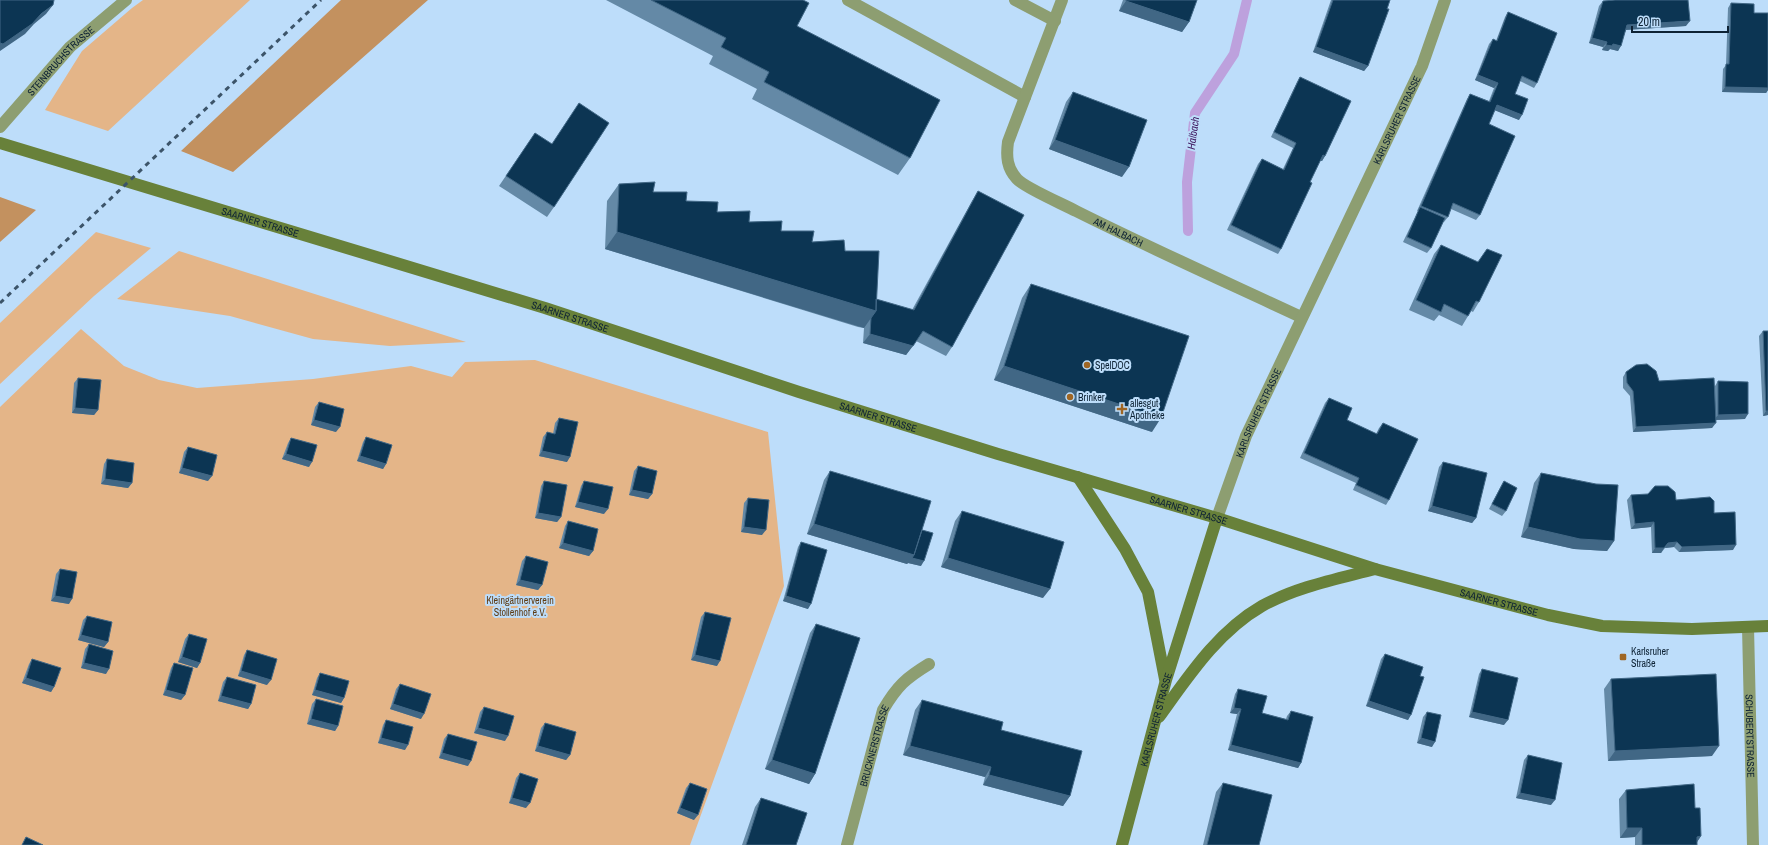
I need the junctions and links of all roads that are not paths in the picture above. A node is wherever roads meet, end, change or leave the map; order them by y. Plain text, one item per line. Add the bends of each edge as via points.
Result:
1 (126, 0) edge
2 (848, 0) edge
3 (1015, 0) edge
4 (1062, 0) edge
5 (1445, 0) edge
6 (1055, 21) junction
7 (1025, 97) junction
8 (0, 127) edge
9 (3, 144) edge
10 (1302, 317) junction
11 (1078, 477) junction
12 (1216, 518) junction
13 (1375, 569) junction
14 (1768, 626) edge
15 (1748, 627) junction
16 (929, 664) dead end
17 (1166, 680) junction
18 (1155, 723) junction
19 (846, 845) edge
20 (1122, 845) edge
21 (1753, 845) edge

1 - 8 street, STEINBRUCHSTRASSE via 70,46
2 - 7 street
3 - 6 street
4 - 6 street, AM HALBACH
5 - 10 street, KARLSRUHER STRASSE via 1422,66
6 - 7 street, AM HALBACH
7 - 10 street, AM HALBACH via 1008,142 1006,156 1009,169 1018,180 1113,229
9 - 11 main road, SAARNER STRASSE via 545,308 798,392
10 - 12 street, KARLSRUHER STRASSE via 1246,436
11 - 12 main road, SAARNER STRASSE
11 - 17 main road via 1125,550 1148,592
12 - 13 main road, SAARNER STRASSE
12 - 17 main road, KARLSRUHER STRASSE
13 - 15 main road, SAARNER STRASSE via 1548,615 1602,626
13 - 18 main road via 1305,588 1262,606 1232,628 1197,664
14 - 15 main road, SAARNER STRASSE
15 - 21 street, SCHUBERTSTRASSE
16 - 19 street, BRUCKNERSTRASSE via 909,676 893,693 883,710
17 - 18 main road, KARLSRUHER STRASSE
18 - 20 main road, KARLSRUHER STRASSE

